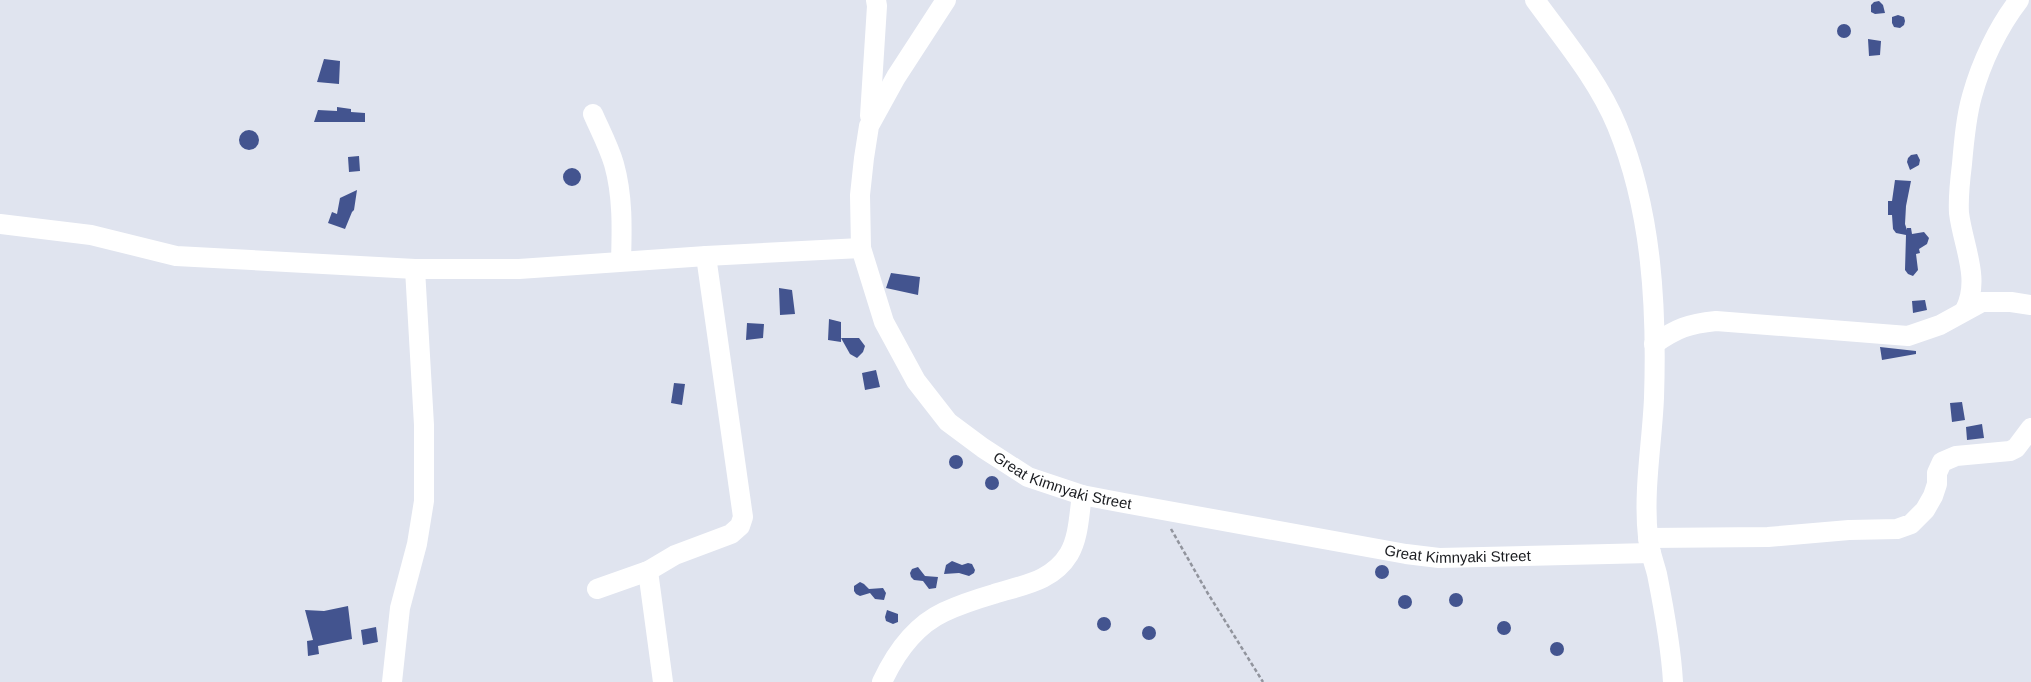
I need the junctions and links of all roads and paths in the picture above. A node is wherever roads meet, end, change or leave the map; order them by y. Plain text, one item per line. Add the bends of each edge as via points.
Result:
1 (876, 0) edge
2 (946, 0) edge
3 (1535, 0) edge
4 (2019, 0) edge
5 (593, 114) dead end
6 (869, 126) junction
7 (0, 224) edge
8 (861, 248) junction
9 (706, 256) junction
10 (621, 261) junction
11 (415, 270) junction
12 (2031, 306) edge
13 (1965, 310) junction
14 (1654, 344) junction
15 (2031, 428) edge
16 (1082, 495) junction
17 (1159, 508) junction
18 (1649, 545) junction
19 (648, 571) junction
20 (597, 589) dead end
21 (392, 682) edge
22 (664, 682) edge
23 (882, 682) edge
24 (1263, 682) edge
25 (1673, 682) edge

1 - 6 street
2 - 6 street, Great Kimnyaki Street via 896,77
3 - 14 street via 1597,87 1617,126 1636,186 1648,240
4 - 13 street via 1987,54 1972,96 1966,129 1959,213 1972,290
5 - 10 street via 610,152 618,182
6 - 8 street, Great Kimnyaki Street via 860,195
7 - 11 street via 91,235 176,256
8 - 9 street
8 - 16 street, Great Kimnyaki Street via 884,322 916,381 948,422 1028,476
9 - 10 street
9 - 19 street via 743,517 740,526 731,534 675,555
10 - 11 street via 519,269
11 - 21 street via 424,425 424,501 417,544 400,608
12 - 13 street via 1989,301
13 - 14 street via 1940,325 1908,336 1716,320 1691,323
14 - 18 street via 1648,479
15 - 18 street, Great Kimnyaki Street via 2010,451 1956,456 1942,462 1933,496 1919,518 1905,527
16 - 17 street, Great Kimnyaki Street
16 - 23 street via 1076,537 1069,554 1055,571 1030,585 942,612 896,653
17 - 18 street, Great Kimnyaki Street via 1439,558
17 - 24 path
18 - 25 street via 1672,661
19 - 20 street
19 - 22 street

